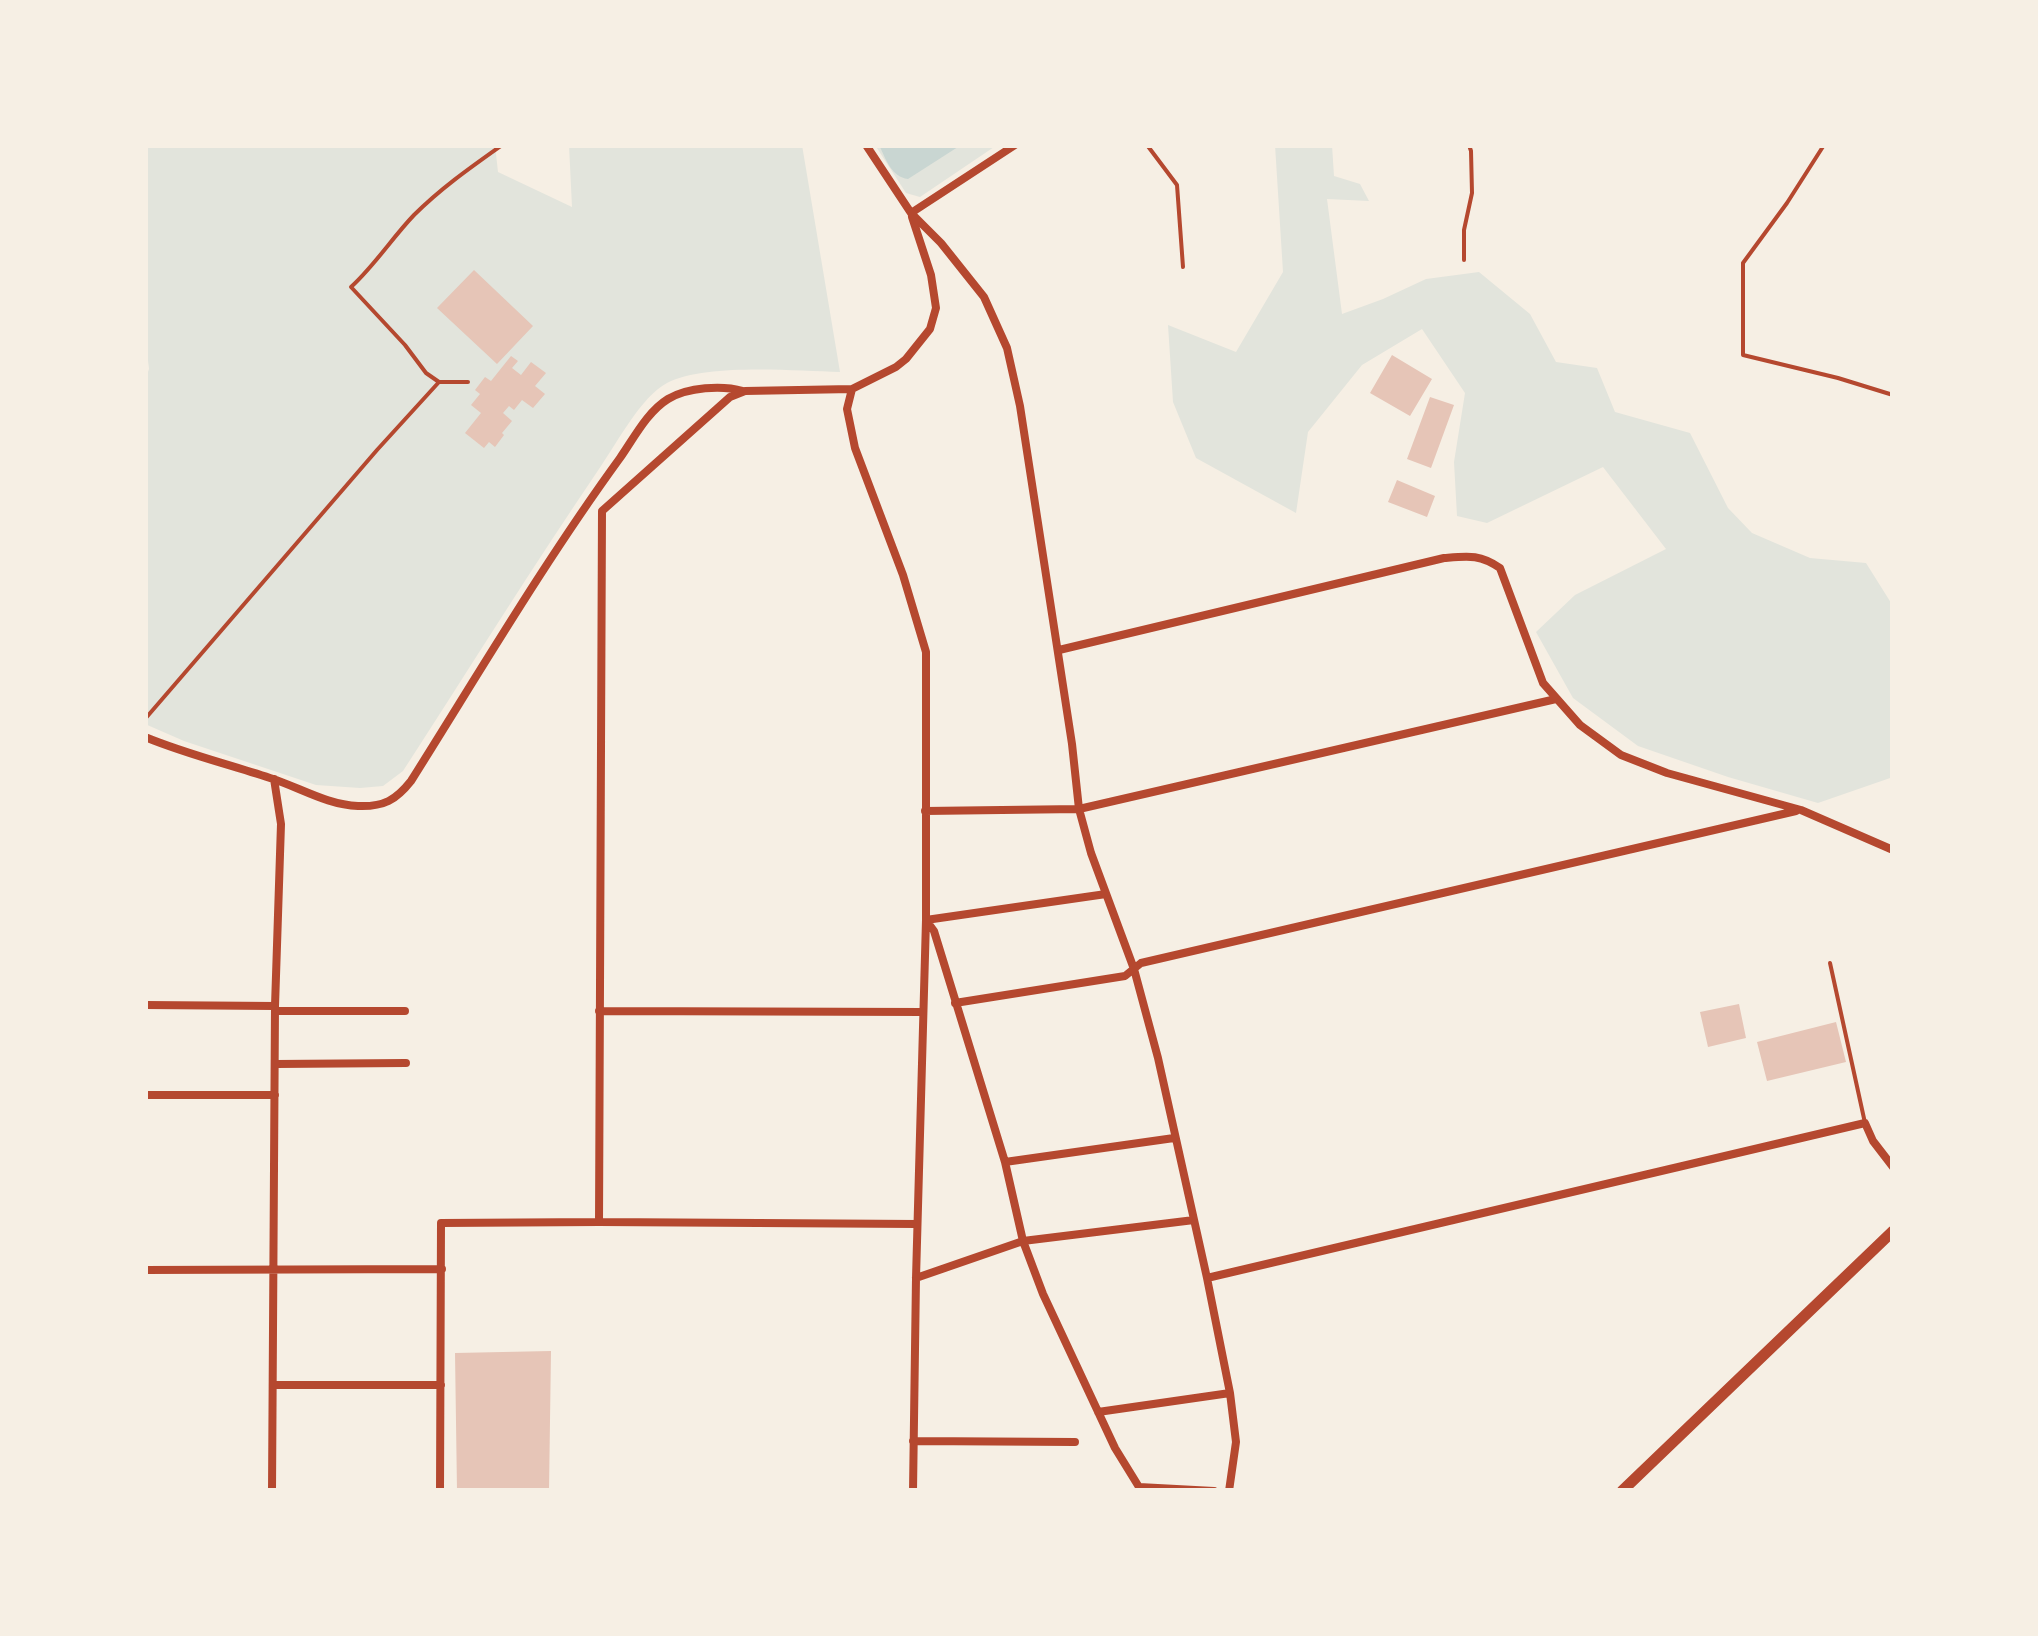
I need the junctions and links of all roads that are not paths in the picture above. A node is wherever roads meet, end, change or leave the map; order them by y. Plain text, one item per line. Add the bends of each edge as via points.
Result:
1 (502, 145) edge
2 (866, 145) edge
3 (1015, 145) edge
4 (1147, 145) edge
5 (1469, 145) edge
6 (1824, 145) edge
7 (911, 213) junction
8 (1464, 260) dead end
9 (1183, 267) dead end
10 (439, 382) junction
11 (468, 382) dead end
12 (852, 388) junction
13 (745, 391) junction
14 (1893, 395) edge
15 (1058, 650) junction
16 (1556, 699) junction
17 (145, 719) edge
18 (145, 737) edge
19 (274, 779) junction
20 (1079, 809) junction
21 (1801, 810) junction
22 (925, 811) junction
23 (1893, 850) edge
24 (1106, 894) junction
25 (926, 920) junction
26 (1830, 963) dead end
27 (1134, 969) junction
28 (955, 1003) junction
29 (145, 1005) edge
30 (275, 1009) junction
31 (599, 1010) junction
32 (405, 1011) dead end
33 (923, 1012) junction
34 (406, 1063) dead end
35 (276, 1064) junction
36 (145, 1095) edge
37 (275, 1095) junction
38 (1866, 1123) junction
39 (1174, 1138) junction
40 (1005, 1162) junction
41 (1893, 1167) edge
42 (1194, 1220) junction
43 (599, 1222) junction
44 (917, 1224) junction
45 (1893, 1232) edge
46 (1024, 1240) junction
47 (442, 1269) junction
48 (145, 1270) edge
49 (274, 1270) junction
50 (916, 1278) junction
51 (1207, 1278) junction
52 (272, 1384) junction
53 (441, 1384) junction
54 (1230, 1393) junction
55 (1098, 1412) junction
56 (913, 1441) junction
57 (1075, 1442) dead end
58 (272, 1491) edge
59 (440, 1491) edge
60 (913, 1491) edge
61 (1214, 1491) edge
62 (1229, 1491) edge
63 (1622, 1491) edge

1 - 10 lane via 412,217 351,287
2 - 7 street
3 - 7 street
4 - 9 lane via 1177,185
5 - 8 lane via 1472,193
6 - 14 lane via 1742,263 1743,355
7 - 12 street via 930,275 934,318 906,359
7 - 15 street via 984,297 1007,348
10 - 11 lane
10 - 17 lane
12 - 13 street
12 - 22 street via 847,408 855,448 926,652
13 - 19 street via 724,386 679,394 650,414 397,798 357,806
13 - 31 street via 602,510
15 - 16 street via 1472,556 1500,568 1543,683
15 - 20 street
16 - 20 street
16 - 21 street via 1621,756
18 - 19 street
19 - 30 street via 281,824
20 - 22 street
20 - 24 street
21 - 23 street
21 - 27 street
22 - 25 street
24 - 25 street
24 - 27 street
25 - 28 street
25 - 33 street
26 - 38 lane
27 - 28 street via 1125,976
27 - 39 street
28 - 40 street
29 - 30 street
30 - 32 street
30 - 35 street
31 - 33 street
31 - 43 street
33 - 44 street
34 - 35 street
35 - 37 street
36 - 37 street
37 - 49 street
38 - 41 street
38 - 51 street
39 - 40 street
39 - 42 street
40 - 46 street
42 - 46 street
42 - 51 street
43 - 44 street
43 - 47 street via 441,1223
44 - 50 street
45 - 63 main road
46 - 50 street
46 - 55 street
47 - 49 street
47 - 53 street
48 - 49 street
49 - 52 street
50 - 56 street
51 - 54 street
52 - 53 street
52 - 58 street
53 - 59 street
54 - 55 street
54 - 62 street via 1236,1442
55 - 61 street via 1139,1487
56 - 57 street
56 - 60 street

